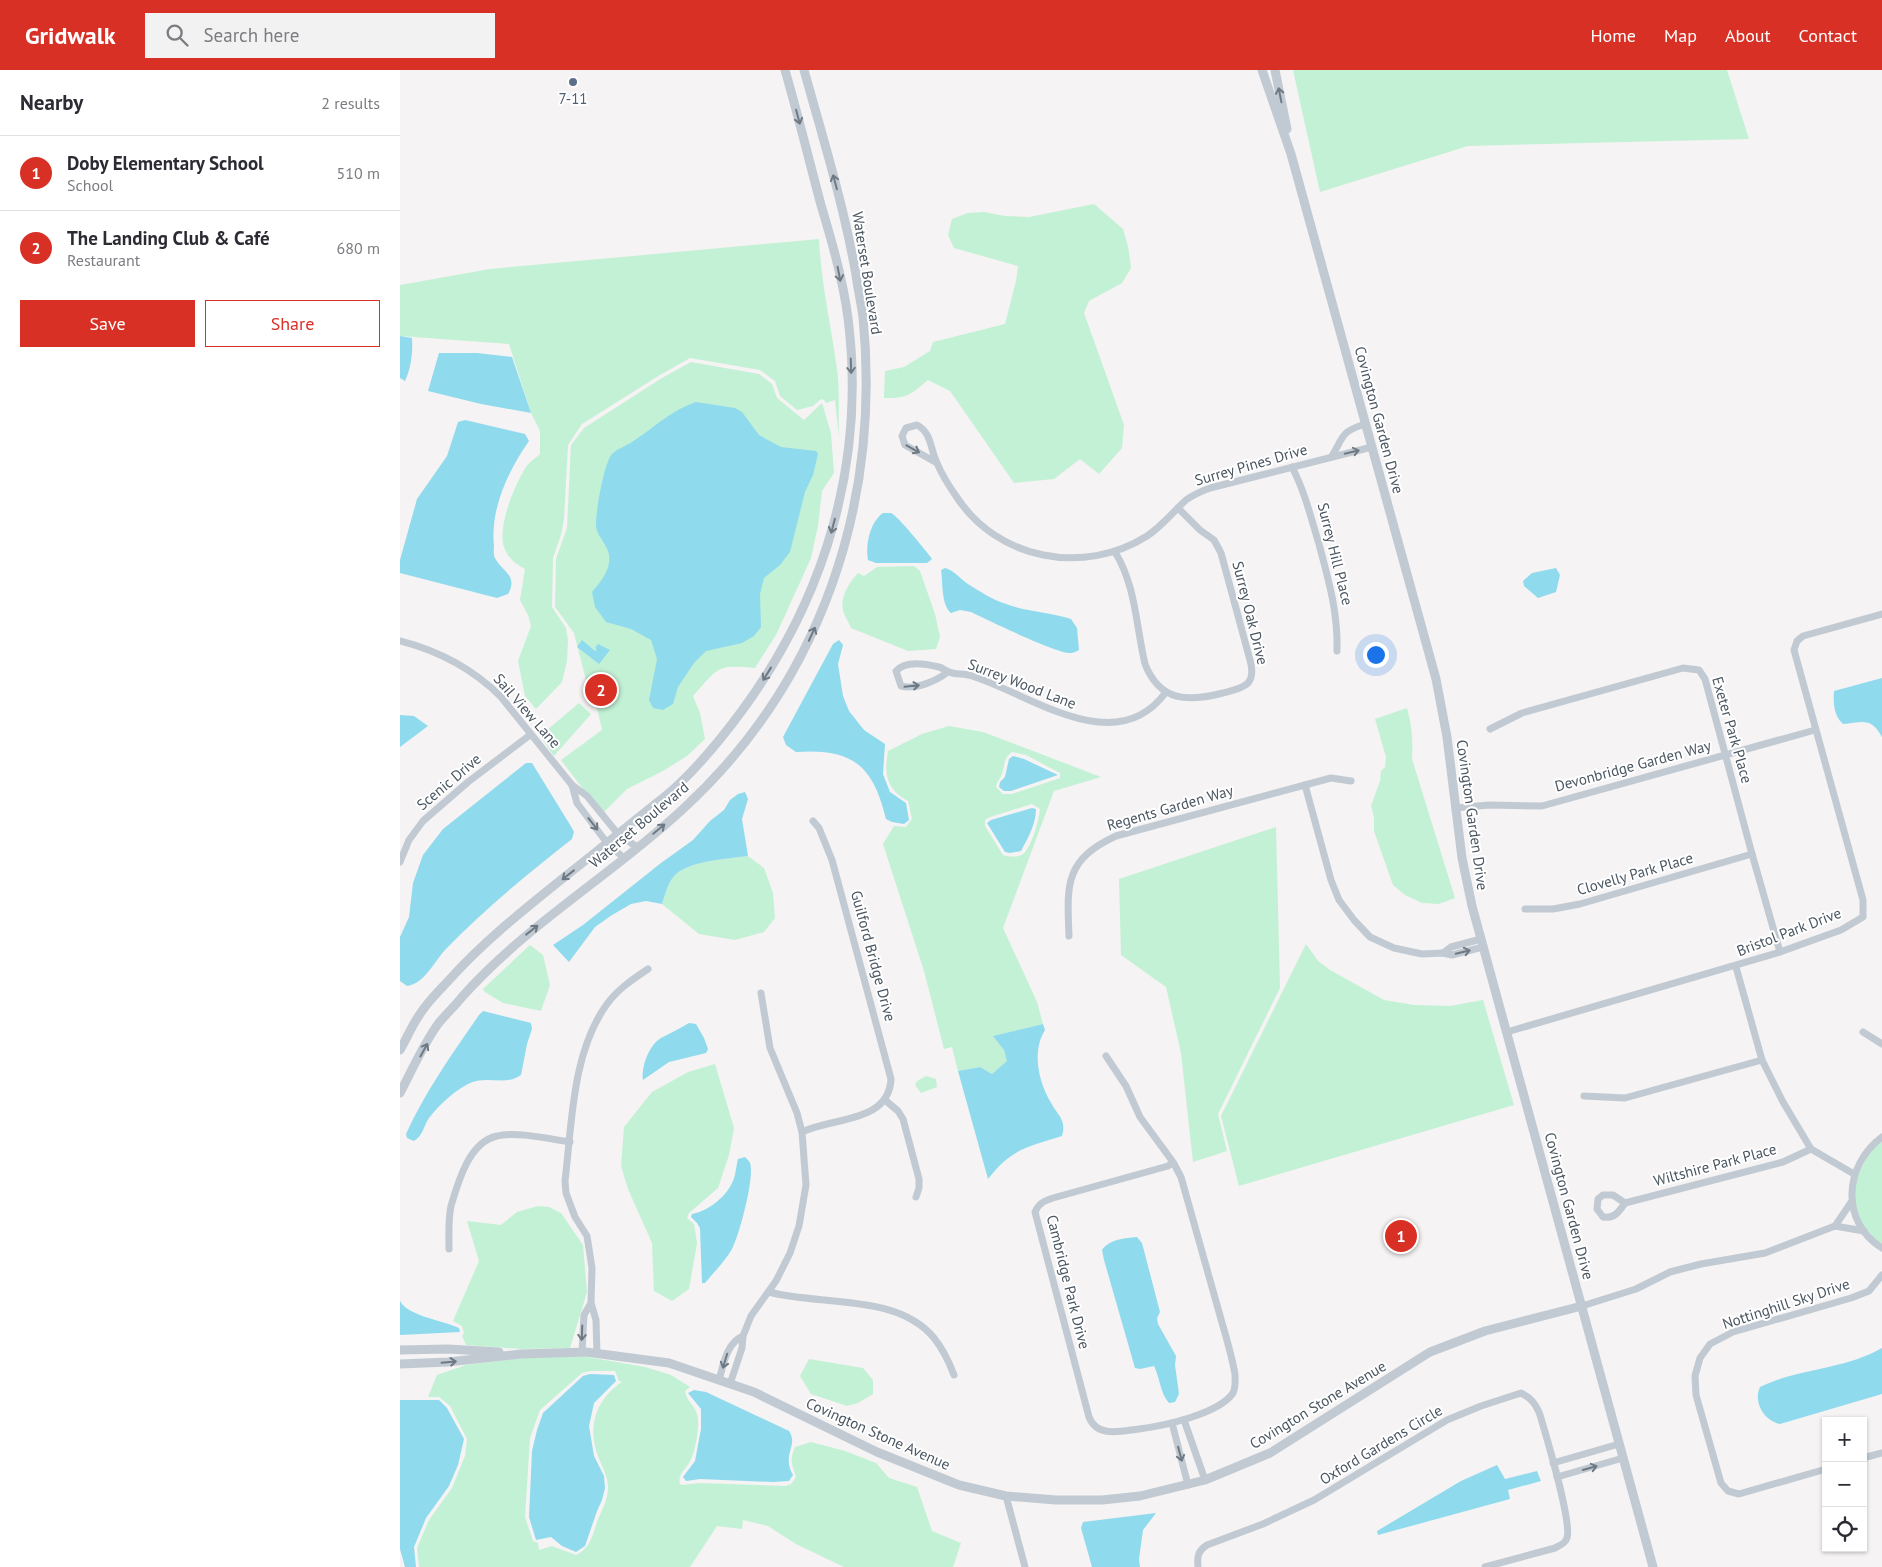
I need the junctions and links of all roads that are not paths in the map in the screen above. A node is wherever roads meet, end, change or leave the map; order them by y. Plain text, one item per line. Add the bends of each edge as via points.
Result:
1 (786, 70) edge
2 (804, 70) edge
3 (1262, 70) edge
4 (1275, 70) edge
5 (1292, 154) junction
6 (1366, 424) junction
7 (1372, 447) junction
8 (1332, 456) junction
9 (936, 463) junction
10 (1292, 467) junction
11 (1178, 508) junction
12 (1114, 552) junction
13 (1882, 614) edge
14 (400, 641) edge
15 (1337, 651) dead end
16 (948, 672) junction
17 (1166, 692) junction
18 (1490, 730) dead end
19 (1815, 730) junction
20 (530, 735) junction
21 (1726, 755) junction
22 (1351, 781) dead end
23 (572, 785) junction
24 (1305, 785) junction
25 (1456, 808) junction
26 (813, 821) dead end
27 (618, 834) junction
28 (607, 843) junction
29 (637, 847) junction
30 (1752, 854) junction
31 (624, 858) junction
32 (400, 862) edge
33 (1525, 909) dead end
34 (1069, 936) dead end
35 (1482, 943) junction
36 (1780, 952) junction
37 (1736, 966) junction
38 (648, 969) dead end
39 (761, 993) dead end
40 (1507, 1032) junction
41 (1863, 1032) dead end
42 (1882, 1044) edge
43 (400, 1050) edge
44 (1106, 1056) dead end
45 (1762, 1060) junction
46 (400, 1093) edge
47 (1584, 1096) dead end
48 (885, 1100) junction
49 (802, 1132) junction
50 (1882, 1137) edge
51 (570, 1142) junction
52 (1811, 1149) junction
53 (1173, 1162) junction
54 (1854, 1174) junction
55 (916, 1197) dead end
56 (1852, 1201) junction
57 (1625, 1203) dead end
58 (1835, 1226) junction
59 (1864, 1231) junction
60 (1882, 1248) edge
61 (449, 1249) dead end
62 (1882, 1275) edge
63 (769, 1292) junction
64 (591, 1303) junction
65 (1582, 1306) junction
66 (743, 1336) junction
67 (400, 1350) edge
68 (582, 1352) junction
69 (522, 1354) junction
70 (597, 1354) junction
71 (400, 1364) edge
72 (954, 1375) dead end
73 (719, 1380) junction
74 (730, 1384) junction
75 (1184, 1420) junction
76 (1172, 1423) junction
77 (1619, 1444) junction
78 (1882, 1453) edge
79 (1867, 1457) edge
80 (1623, 1458) junction
81 (1553, 1463) junction
82 (1822, 1470) edge
83 (1557, 1477) junction
84 (1205, 1480) junction
85 (1188, 1485) junction
86 (1006, 1496) junction
87 (1025, 1567) edge
88 (1198, 1567) edge
89 (1485, 1567) edge
90 (1653, 1567) edge

1 -> 27 street, Waterset Boulevard via 837,262 848,317 852,415 842,488 813,587 784,647 756,692 726,734 696,766
29 -> 2 street, Waterset Boulevard via 683,809 727,764 766,714 805,648 827,601 846,542 863,456 866,389 863,316 842,205
3 - 5 street, Covington Garden Drive
5 -> 4 street, Covington Garden Drive
5 - 6 street, Covington Garden Drive
6 - 7 street, Covington Garden Drive
6 - 8 street via 1345,433
8 -> 7 street, Surrey Pines Drive
7 - 25 street, Covington Garden Drive via 1436,679
8 - 10 street, Surrey Pines Drive
9 -> 9 street, Surrey Pines Drive via 926,432 916,425 906,428 902,436 905,445
9 - 12 street, Surrey Pines Drive via 969,513 1006,543 1049,557 1080,558
10 - 11 street, Surrey Pines Drive via 1210,488 1192,496
10 - 15 street, Surrey Hill Place via 1307,500 1334,600
11 - 12 street, Surrey Pines Drive via 1148,535
11 - 17 street, Surrey Oak Drive via 1218,546 1252,669 1248,683 1242,687 1204,698 1184,698
12 - 17 street via 1122,564 1132,596 1145,664
13 - 19 street, Bristol Park Drive via 1803,636 1797,642 1794,650
14 - 20 street, Sail View Lane via 446,656 475,673 501,697
16 -> 16 street, Surrey Wood Lane via 941,667 910,664 899,668 896,675 901,686 909,688 940,679
16 - 17 street, Surrey Wood Lane via 970,675 1072,718 1096,722 1118,722 1141,714
18 - 21 street, Exeter Park Place via 1522,713 1683,668 1699,670 1705,679
19 - 21 street, Devonbridge Garden Way
19 - 36 street, Bristol Park Drive via 1863,900 1863,917 1841,930
20 - 23 street, Sail View Lane
20 - 32 street, Scenic Drive via 423,821 409,840
21 - 25 street, Devonbridge Garden Way via 1542,806
21 - 30 street, Exeter Park Place
22 - 24 street, Regents Garden Way via 1331,778
23 - 27 street, Sail View Lane via 587,796
23 -> 28 street, Sail View Lane via 577,803
24 - 34 street, Regents Garden Way via 1116,836 1096,845 1075,866 1068,894
24 - 35 street via 1339,900 1370,937 1394,948 1422,954
25 - 35 street, Covington Garden Drive via 1462,858
26 - 48 street, Guilford Bridge Drive via 832,860 887,1062 891,1079
27 - 28 street, Waterset Boulevard
27 - 29 street, Sail View Lane
28 - 31 street, Sail View Lane
28 -> 43 street, Waterset Boulevard via 466,961 421,1012
29 - 31 street, Waterset Boulevard
30 - 33 street, Clovelly Park Place via 1580,904 1553,909
30 - 36 street, Exeter Park Place
46 -> 31 street, Waterset Boulevard via 438,1025 481,976 523,938
35 - 40 street, Covington Garden Drive
36 - 37 street, Bristol Park Drive
37 - 40 street, Bristol Park Drive
37 - 45 street
38 - 51 street via 627,982 612,997 589,1036 580,1064
39 - 49 street via 770,1048
40 - 65 street, Covington Garden Drive
41 - 42 street
44 - 53 street, Cambridge Park Drive via 1126,1086 1140,1117
45 - 47 street via 1624,1098
45 - 52 street
48 - 49 street via 869,1112
48 - 55 street via 903,1119 919,1179
49 - 63 street via 806,1174 802,1212 796,1239
50 - 54 street via 1861,1158
51 - 61 street via 508,1134 485,1140 477,1146 451,1207
51 - 64 street via 566,1193 574,1217 587,1236 592,1268
52 - 54 street
52 - 57 street, Wiltshire Park Place via 1783,1162
53 - 75 street, Cambridge Park Drive via 1181,1177 1226,1336 1235,1382 1232,1394 1223,1402
53 - 76 street, Cambridge Park Drive via 1043,1201 1035,1212 1091,1423 1102,1431 1113,1432
54 - 56 street
56 - 58 street
56 - 59 street
58 - 59 street
58 - 65 street, Covington Stone Avenue via 1764,1253 1670,1272 1636,1289
59 - 60 street
62 - 82 street, Nottinghill Sky Drive via 1869,1290 1851,1298 1733,1332 1710,1344 1700,1358 1695,1376 1696,1395 1721,1483 1728,1491 1740,1494
63 - 66 street via 751,1316
63 - 72 street via 788,1298 878,1307 911,1320 934,1338
64 -> 68 street via 584,1315
64 - 70 street via 596,1320
65 - 77 street, Covington Garden Drive
65 - 84 street, Covington Stone Avenue via 1486,1331 1430,1352 1270,1453
66 -> 73 street via 730,1345
66 - 74 street
67 - 69 street, Covington Stone Avenue via 448,1349
68 - 69 street, Covington Stone Avenue
68 - 70 street, Covington Stone Avenue
71 -> 69 street, Covington Stone Avenue
70 - 73 street, Covington Stone Avenue via 669,1363
73 - 74 street, Covington Stone Avenue
74 - 86 street, Covington Stone Avenue via 754,1392 877,1452 959,1485
75 - 76 street, Cambridge Park Drive
75 - 84 street
76 -> 85 street
77 - 80 street, Covington Garden Drive
77 - 81 street
78 - 79 street
83 -> 80 street
80 - 90 street, Covington Garden Drive
81 - 83 street, Oxford Gardens Circle
81 - 88 street, Oxford Gardens Circle via 1536,1405 1521,1393 1507,1396 1447,1420 1314,1500 1207,1545 1197,1557
83 - 89 street, Oxford Gardens Circle via 1568,1532 1564,1544
84 - 85 street, Covington Stone Avenue
85 - 86 street, Covington Stone Avenue via 1140,1496 1102,1500
86 - 87 street

